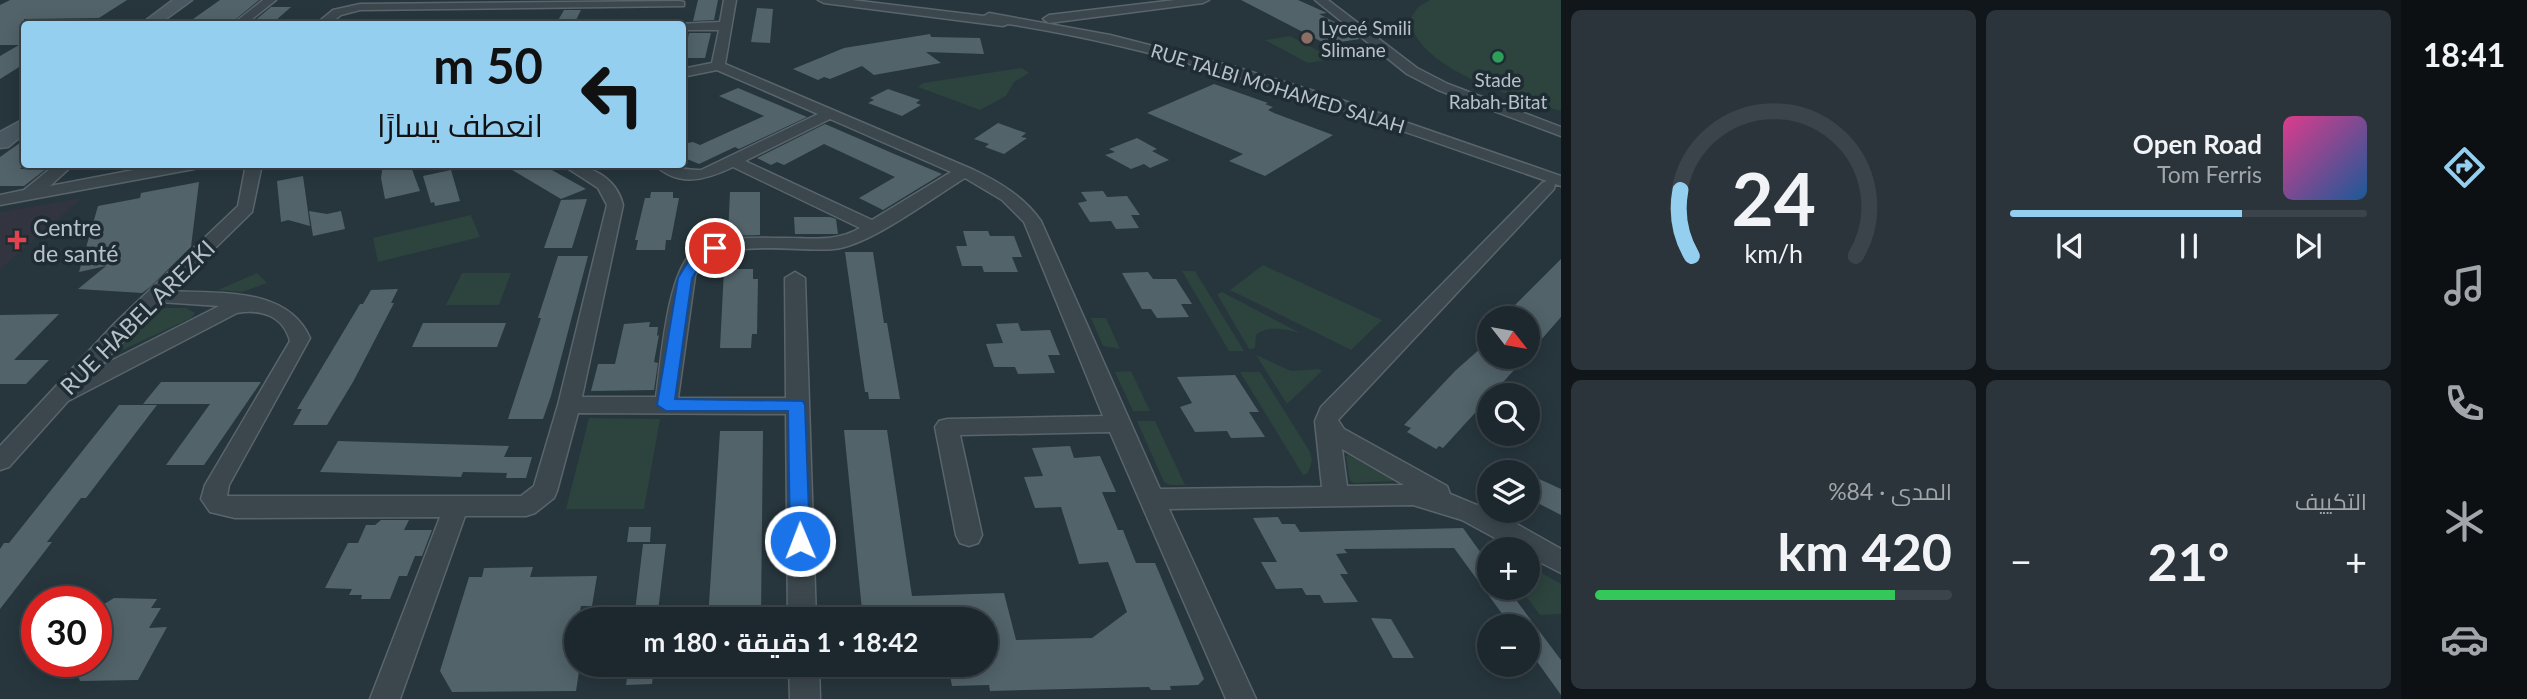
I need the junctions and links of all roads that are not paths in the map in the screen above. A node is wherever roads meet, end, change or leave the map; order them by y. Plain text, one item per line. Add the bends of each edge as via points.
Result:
1 (184, 0) edge
2 (200, 0) edge
3 (270, 0) edge
4 (730, 0) edge
5 (824, 0) edge
6 (857, 0) edge
7 (1161, 0) edge
8 (1203, 0) edge
9 (1321, 0) edge
10 (680, 2) edge
11 (1069, 17) junction
12 (992, 20) junction
13 (1024, 20) junction
14 (153, 21) edge
15 (169, 21) edge
16 (243, 21) edge
17 (326, 21) edge
18 (675, 21) edge
19 (686, 26) edge
20 (724, 26) junction
21 (1040, 29) junction
22 (1080, 32) junction
23 (718, 66) junction
24 (686, 72) edge
25 (21, 110) edge
26 (830, 114) junction
27 (0, 125) edge
28 (21, 127) edge
29 (1561, 132) edge
30 (0, 142) edge
31 (732, 161) junction
32 (61, 168) edge
33 (166, 168) edge
34 (254, 168) edge
35 (576, 168) edge
36 (669, 168) edge
37 (958, 173) junction
38 (1557, 186) edge
39 (30, 194) junction
40 (0, 200) edge
41 (874, 228) junction
42 (795, 278) dead end
43 (155, 296) junction
44 (254, 303) junction
45 (59, 396) junction
46 (569, 405) junction
47 (666, 405) junction
48 (797, 405) junction
49 (1326, 421) junction
50 (1118, 424) junction
51 (0, 461) edge
52 (1336, 496) junction
53 (1152, 499) junction
54 (456, 507) junction
55 (1469, 510) junction
56 (970, 535) dead end
57 (1561, 562) edge
58 (802, 607) edge
59 (804, 677) edge
60 (385, 699) edge
61 (805, 699) edge
62 (1241, 699) edge

1 - 14 main road
2 - 15 main road
3 - 16 street
4 - 20 street
5 - 12 street
6 - 12 street
7 - 13 street
8 - 11 street
9 - 29 street via 1417,74
10 - 17 street via 533,10 360,7 337,12
10 - 18 street
11 - 13 street
11 - 22 street via 1066,22
12 - 13 street, RUE TALBI MOHAMED SALAH
12 - 21 street, RUE TALBI MOHAMED SALAH
13 - 21 street
13 - 22 street, RUE TALBI MOHAMED SALAH
19 - 20 street
20 - 23 street
21 - 38 street, RUE TALBI MOHAMED SALAH via 1194,65
22 - 38 street, RUE TALBI MOHAMED SALAH via 1233,71
23 - 24 street
23 - 26 street
25 - 27 main road
26 - 31 street
26 - 37 street
28 - 30 main road
31 - 36 street via 694,177
31 - 41 street
32 - 39 street
33 - 39 street
34 - 43 street, RUE HABEL AREZKI via 246,208
35 - 46 street via 608,187 615,205
37 - 41 street
37 - 50 street via 985,181 1011,198 1032,221
38 - 49 street
39 - 40 street
41 - 47 street via 835,244 723,247 699,255 683,285
42 - 48 street
43 - 44 street
43 - 45 street, RUE HABEL AREZKI
44 - 45 street via 231,308
44 - 54 street via 279,311 300,341 217,485 214,499 219,505
45 - 51 street, RUE HABEL AREZKI
46 - 47 street
46 - 54 street via 545,491 526,506
47 - 48 street
48 - 58 street
49 - 52 street
49 - 55 street via 1336,435
50 - 53 street
50 - 56 street via 947,427
52 - 53 street
52 - 55 street via 1433,497
53 - 62 street
54 - 60 street
55 - 57 street
59 - 61 street

